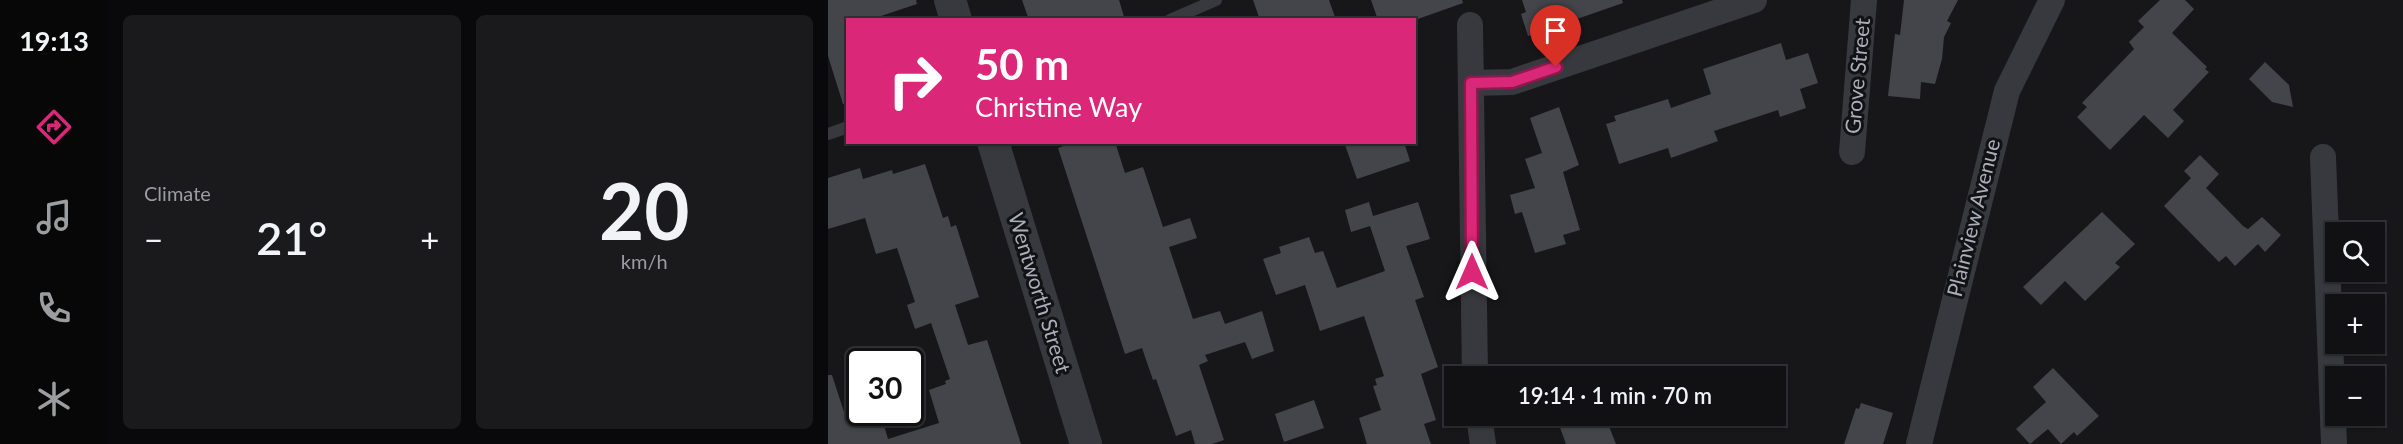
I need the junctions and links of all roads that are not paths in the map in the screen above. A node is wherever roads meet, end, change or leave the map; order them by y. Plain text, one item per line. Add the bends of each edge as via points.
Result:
1 (950, 0) edge
2 (1216, 0) edge
3 (1754, 0) edge
4 (1864, 0) edge
5 (2052, 0) edge
6 (955, 18) edge
7 (1175, 18) edge
8 (1470, 25) dead end
9 (1471, 83) junction
10 (846, 129) edge
11 (828, 134) edge
12 (994, 144) edge
13 (1852, 152) dead end
14 (2323, 157) dead end
15 (1474, 366) edge
16 (1480, 426) edge
17 (1086, 444) edge
18 (1483, 444) edge
19 (1919, 444) edge
20 (2334, 444) edge

1 - 6 street
2 - 7 lane
3 - 9 street via 1512,82
4 - 13 street, Grove Street
5 - 19 street, Plainview Avenue via 2007,91
8 - 9 street
9 - 15 street
10 - 11 lane
12 - 17 street, Wentworth Street
14 - 20 street
16 - 18 street

